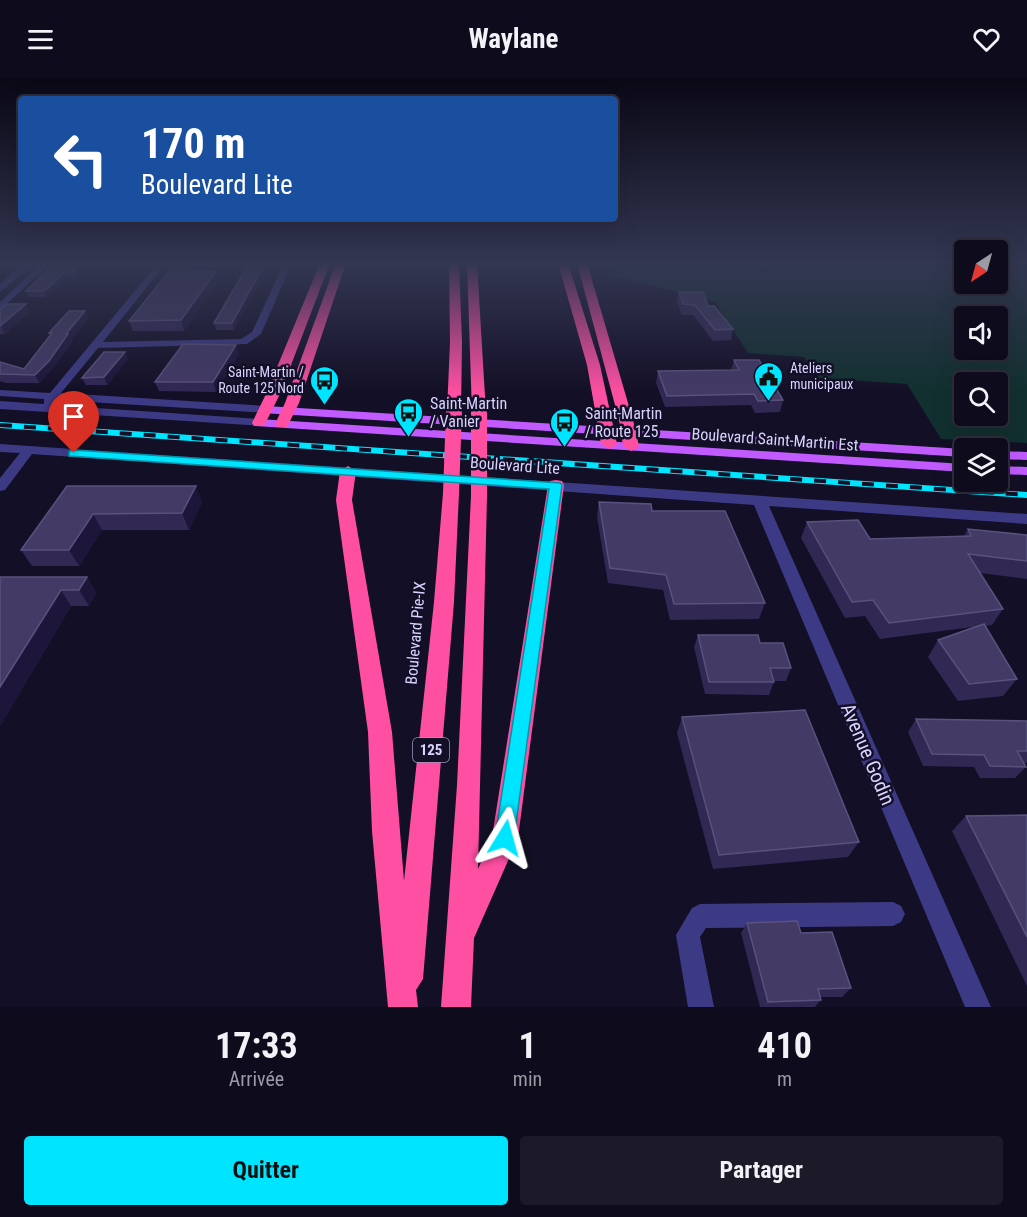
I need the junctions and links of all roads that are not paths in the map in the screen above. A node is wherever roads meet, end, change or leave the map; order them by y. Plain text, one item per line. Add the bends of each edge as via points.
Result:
1 (127, 306) edge
2 (268, 306) edge
3 (307, 306) edge
4 (326, 306) edge
5 (455, 306) edge
6 (473, 306) edge
7 (575, 306) edge
8 (594, 306) edge
9 (96, 345) junction
10 (0, 393) edge
11 (52, 397) junction
12 (0, 405) edge
13 (42, 408) junction
14 (262, 416) junction
15 (286, 417) junction
16 (608, 437) junction
17 (630, 439) junction
18 (0, 448) edge
19 (28, 450) junction
20 (954, 453) edge
21 (1008, 455) edge
22 (1027, 456) edge
23 (954, 467) edge
24 (1008, 470) edge
25 (348, 471) junction
26 (1027, 471) edge
27 (555, 485) junction
28 (0, 487) edge
29 (759, 500) junction
30 (1027, 519) edge
31 (893, 915) dead end
32 (459, 940) junction
33 (404, 1007) edge
34 (456, 1007) edge
35 (701, 1007) edge
36 (978, 1007) edge

1 - 9 street
2 - 9 street via 256,334 243,342
3 - 14 highway
4 - 15 highway
5 - 33 highway, Boulevard Pie-IX / 125, bridge via 444,602
6 - 32 highway, 125, bridge via 479,496 469,785
7 - 16 highway
8 - 17 highway
9 - 11 street
10 - 11 street
11 - 13 street
11 - 14 street
12 - 13 street
13 - 14 street
14 - 15 main road, Boulevard Saint-Martin Est
15 - 16 main road, Boulevard Saint-Martin Est
16 - 17 main road, Boulevard Saint-Martin Est
17 - 20 main road, Boulevard Saint-Martin Est
17 - 23 main road, Boulevard Saint-Martin Est
18 - 19 street, Boulevard Lite
19 - 25 street, Boulevard Lite
19 - 28 street
21 - 22 main road
24 - 26 main road
25 - 27 street, Boulevard Lite
25 - 33 highway via 344,500 378,712 385,831
27 - 29 street, Boulevard Lite
27 - 32 highway via 505,838
29 - 30 street, Boulevard Lite
29 - 36 street, Avenue Godin
31 - 35 street via 700,916 688,935
32 - 34 highway, 125

